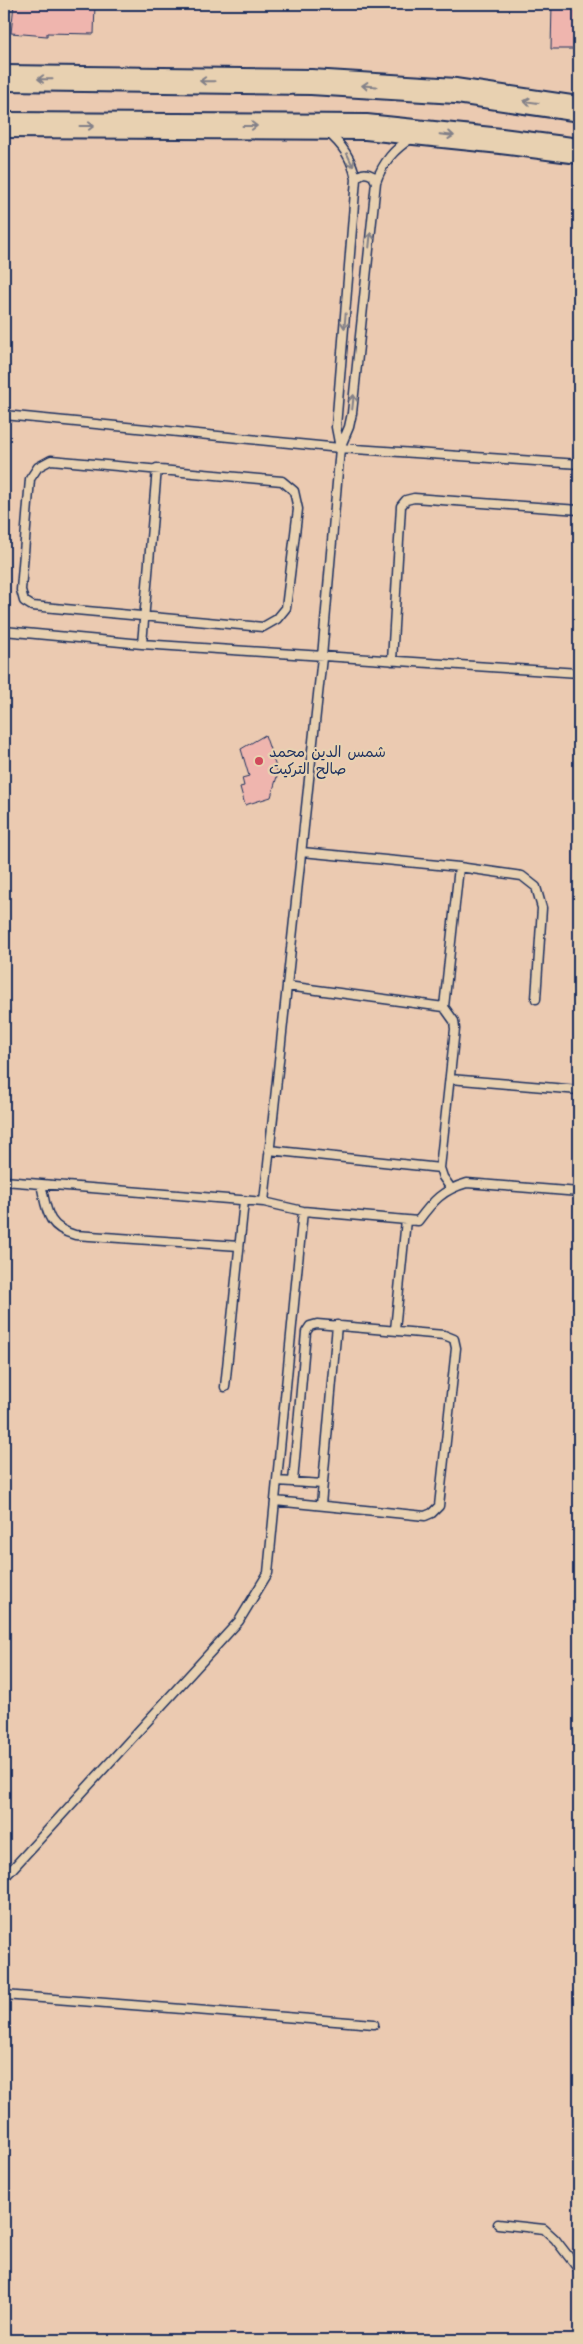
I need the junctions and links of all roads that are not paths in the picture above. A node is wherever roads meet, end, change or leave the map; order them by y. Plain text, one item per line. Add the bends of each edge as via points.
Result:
1 (4, 78) edge
2 (579, 109) edge
3 (4, 126) edge
4 (317, 126) junction
5 (422, 132) junction
6 (579, 151) edge
7 (356, 179) junction
8 (376, 182) junction
9 (348, 282) junction
10 (365, 284) junction
11 (4, 415) edge
12 (340, 448) junction
13 (579, 464) edge
14 (157, 468) junction
15 (579, 510) edge
16 (145, 616) junction
17 (4, 631) edge
18 (142, 644) junction
19 (322, 657) junction
20 (392, 661) junction
21 (579, 673) edge
22 (302, 852) junction
23 (459, 867) junction
24 (287, 986) junction
25 (536, 999) dead end
26 (444, 1007) junction
27 (450, 1079) junction
28 (579, 1090) edge
29 (269, 1150) junction
30 (440, 1168) junction
31 (4, 1181) edge
32 (41, 1184) junction
33 (450, 1187) junction
34 (579, 1192) edge
35 (244, 1201) junction
36 (264, 1202) junction
37 (303, 1211) junction
38 (406, 1220) junction
39 (240, 1246) junction
40 (337, 1325) junction
41 (395, 1330) junction
42 (225, 1387) dead end
43 (277, 1481) junction
44 (293, 1482) junction
45 (323, 1484) junction
46 (275, 1501) junction
47 (320, 1505) junction
48 (4, 1878) edge
49 (5, 1994) edge
50 (374, 2024) dead end
51 (498, 2224) dead end
52 (579, 2270) edge

2 -> 1 main road via 456,91 311,82
3 -> 4 main road
4 - 5 main road
4 -> 7 lane via 328,132 344,149 354,166
5 -> 6 main road
5 - 8 lane via 393,152
7 - 8 lane via 366,173
7 - 9 lane
10 -> 8 lane
9 - 10 lane
9 -> 12 lane via 336,427
12 -> 10 lane via 351,420
11 - 12 lane
12 - 13 lane
12 - 19 lane
14 - 16 lane
14 - 16 lane via 51,460 38,467 30,479 21,590 24,601 32,606
14 - 16 lane via 282,481 294,491 298,509 286,608 277,619 263,627
15 - 20 lane via 406,500 401,506
16 - 18 lane
17 - 18 lane
18 - 19 lane
19 - 20 lane
19 - 22 lane
20 - 21 lane
22 - 23 lane
22 - 24 lane
23 - 25 lane via 522,876 536,888 542,908
23 - 26 lane
24 - 26 lane
24 - 29 lane
26 - 27 lane via 454,1020 455,1029
27 - 28 lane
27 - 30 lane
29 - 30 lane
29 - 36 lane
30 - 33 lane
31 - 32 lane
32 - 35 lane
32 - 39 lane via 48,1217 67,1233
33 - 34 lane via 467,1183
33 - 38 lane via 434,1200 418,1221
35 - 36 lane
35 - 39 lane
36 - 37 lane
37 - 38 lane
37 - 43 lane
38 - 41 lane
39 - 42 lane
40 - 41 lane
40 - 44 lane via 317,1324 306,1332
40 - 45 lane
41 - 47 lane via 454,1339 456,1348 439,1506 425,1516
43 - 44 lane
43 - 46 lane
44 - 45 lane
45 - 47 lane
46 - 47 lane
46 - 48 lane via 268,1573 239,1622
49 - 50 lane
51 - 52 lane via 544,2229 555,2238

